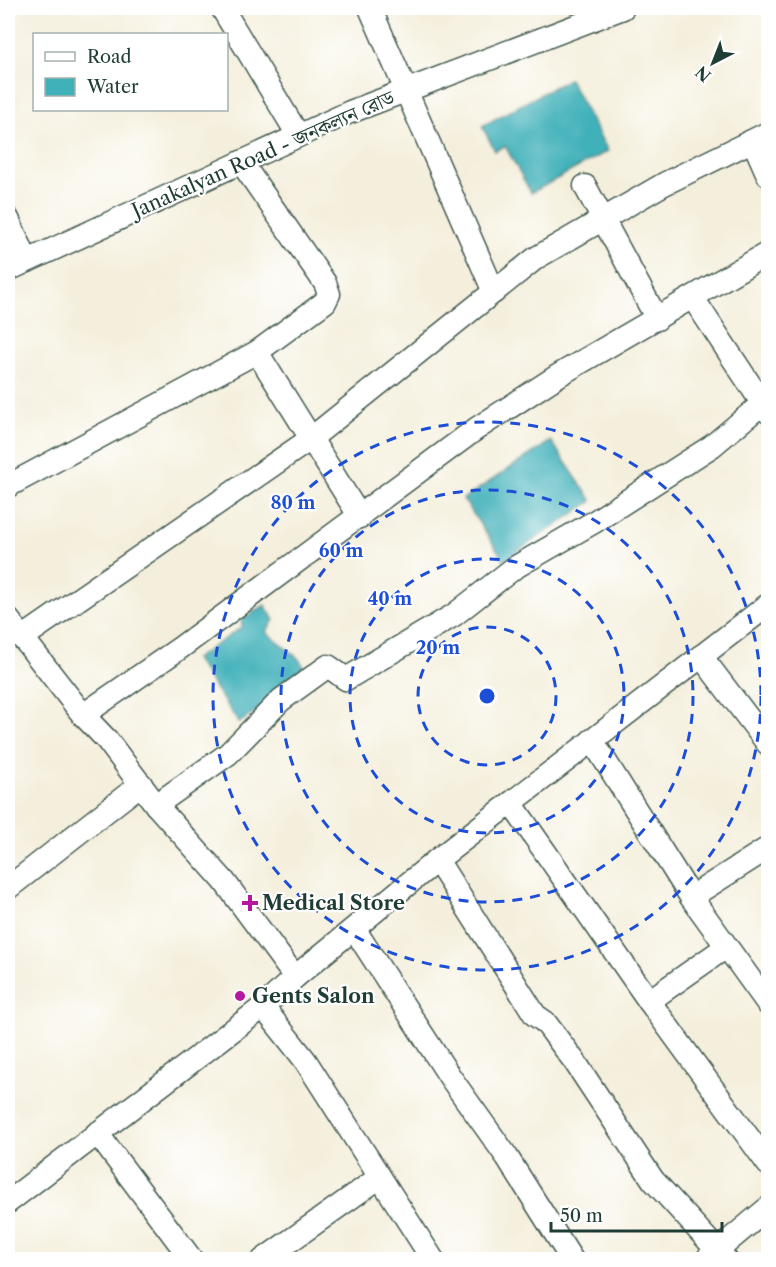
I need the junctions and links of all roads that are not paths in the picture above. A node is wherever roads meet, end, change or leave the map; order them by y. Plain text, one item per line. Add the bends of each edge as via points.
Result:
1 (222, 8) edge
2 (370, 8) edge
3 (623, 8) edge
4 (407, 91) junction
5 (298, 135) junction
6 (761, 137) edge
7 (242, 162) junction
8 (768, 175) edge
9 (585, 186) dead end
10 (8, 219) edge
11 (603, 220) junction
12 (768, 253) edge
13 (17, 265) edge
14 (494, 292) junction
15 (693, 298) junction
16 (657, 319) junction
17 (257, 352) junction
18 (767, 405) edge
19 (309, 440) junction
20 (8, 486) edge
21 (360, 517) junction
22 (768, 605) edge
23 (8, 619) edge
24 (22, 638) junction
25 (701, 657) junction
26 (83, 715) junction
27 (592, 740) junction
28 (768, 744) edge
29 (141, 784) junction
30 (511, 803) junction
31 (156, 805) junction
32 (768, 848) edge
33 (437, 860) junction
34 (8, 888) edge
35 (691, 897) junction
36 (355, 930) junction
37 (726, 947) junction
38 (295, 977) junction
39 (649, 1001) junction
40 (768, 1004) edge
41 (263, 1007) junction
42 (97, 1134) junction
43 (768, 1164) edge
44 (380, 1177) junction
45 (8, 1202) edge
46 (768, 1208) edge
47 (717, 1257) edge
48 (192, 1260) edge
49 (263, 1260) edge
50 (433, 1260) edge
51 (572, 1260) edge

1 - 5 street
2 - 4 street
3 - 4 street, Janakalyan Road - জনকল্যন রোড
4 - 5 street, Janakalyan Road - জনকল্যন রোড
4 - 14 street
5 - 7 street, Janakalyan Road - জনকল্যন রোড
6 - 8 street
6 - 11 street via 664,184
7 - 13 street, Janakalyan Road - জনকল্যন রোড
7 - 17 street via 329,294 325,302
9 - 11 street
10 - 13 street
11 - 14 street via 536,258
11 - 16 street
12 - 15 street
14 - 19 street
15 - 16 street
15 - 18 street
16 - 21 street via 559,375 476,429
17 - 19 street
17 - 20 street
18 - 31 street via 712,446 514,568 454,615 356,674 346,679 328,666 281,700 228,754
19 - 21 street
19 - 24 street
21 - 26 street
22 - 25 street
23 - 24 street
24 - 26 street
25 - 27 street
25 - 28 street
26 - 29 street
27 - 30 street
27 - 35 street
29 - 31 street
29 - 34 street
30 - 33 street
30 - 39 street
31 - 38 street via 224,880
32 - 35 street
33 - 36 street
33 - 47 street via 535,1015 545,1022 575,1062 653,1180
35 - 37 street
36 - 38 street
36 - 51 street
37 - 39 street
37 - 40 street
38 - 41 street
39 - 43 street
41 - 42 street
41 - 44 street via 305,1060
42 - 45 street
42 - 48 street
44 - 49 street
44 - 50 street
46 - 47 street

